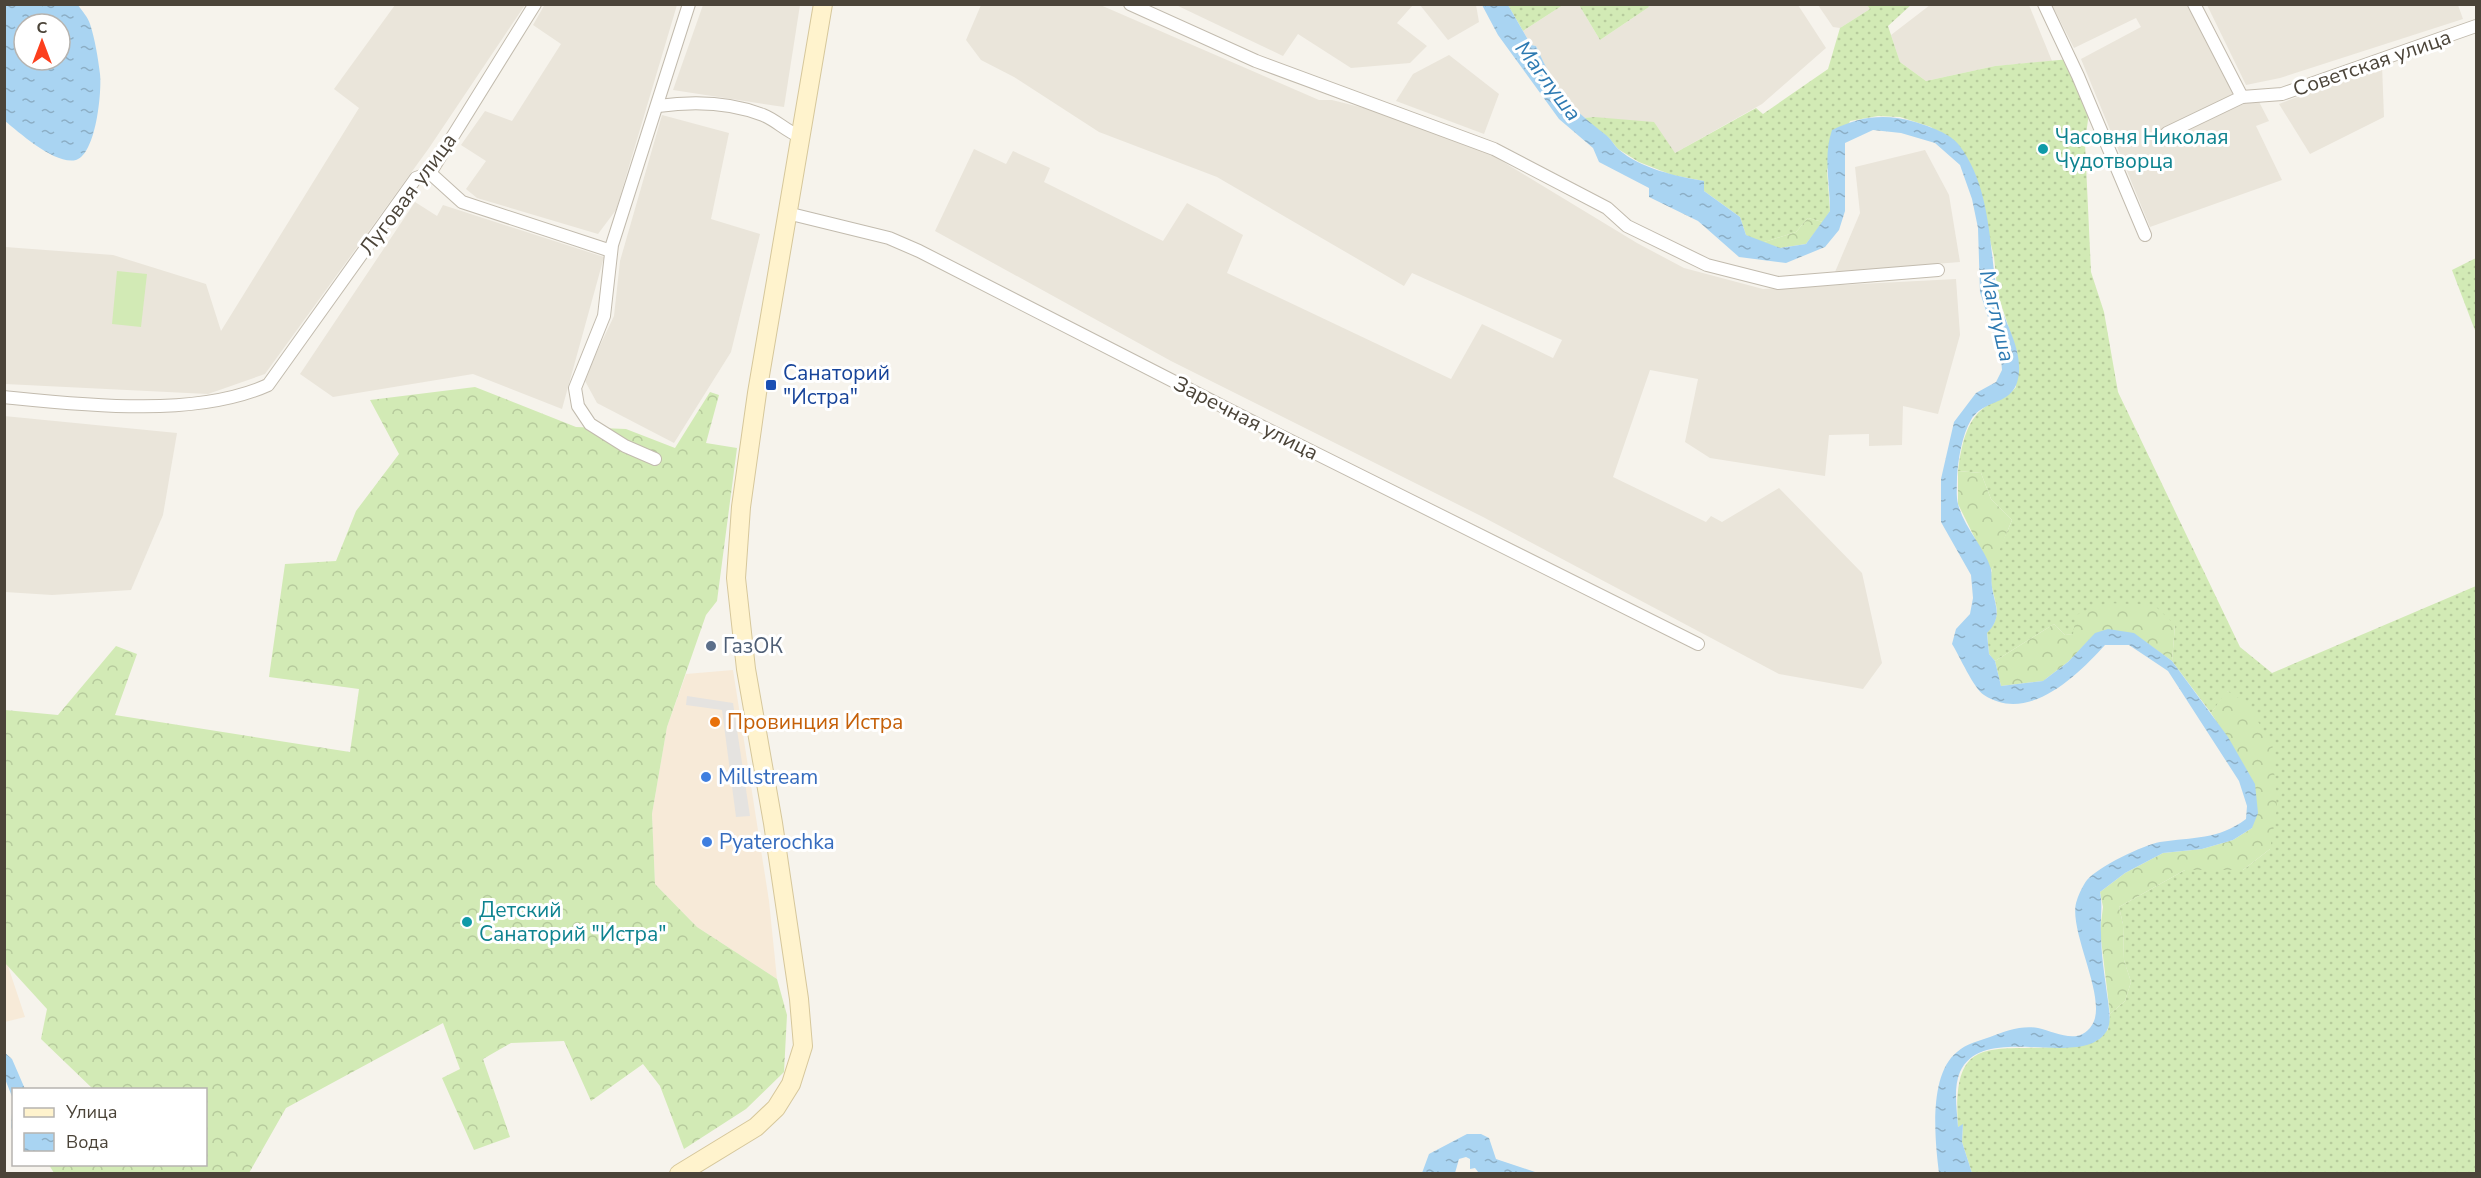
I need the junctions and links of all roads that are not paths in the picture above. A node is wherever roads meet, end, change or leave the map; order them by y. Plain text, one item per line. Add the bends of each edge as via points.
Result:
1 (535, 4) edge
2 (689, 4) edge
3 (823, 4) edge
4 (1130, 4) edge
5 (2044, 4) edge
6 (2194, 4) edge
7 (2476, 26) edge
8 (2242, 97) junction
9 (658, 106) junction
10 (2167, 133) dead end
11 (799, 136) junction
12 (430, 173) junction
13 (787, 213) junction
14 (2145, 235) dead end
15 (611, 251) junction
16 (1938, 270) dead end
17 (4, 397) edge
18 (655, 459) dead end
19 (1698, 644) dead end
20 (680, 1173) edge

1 - 12 street, Луговая улица
2 - 9 street
3 - 11 main road
4 - 16 street via 1256,61 1494,149 1607,208 1627,226 1707,265 1778,283
5 - 14 street
6 - 8 street
7 - 8 street, Советская улица via 2282,94
8 - 10 street, Советская улица
9 - 11 street via 691,102 729,106 765,115
9 - 15 street
11 - 13 main road
12 - 15 street via 462,202
12 - 17 street, Луговая улица via 416,178 268,385 243,396 187,403 84,405
13 - 19 street, Заречная улица via 889,238 919,251
13 - 20 main road via 741,507 736,578 803,1046 791,1084 776,1108 756,1127
15 - 18 street via 604,316 575,388 578,406 590,424

